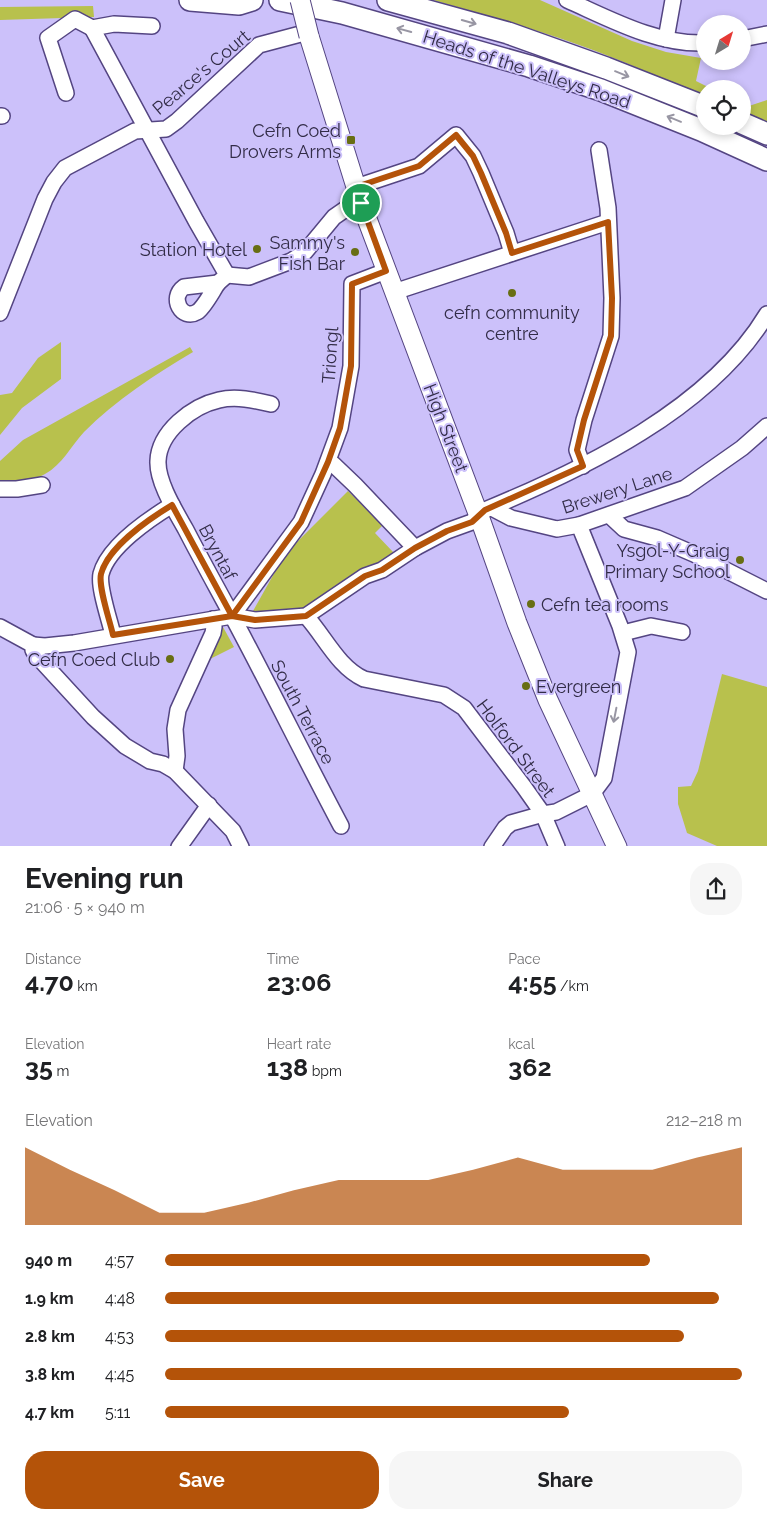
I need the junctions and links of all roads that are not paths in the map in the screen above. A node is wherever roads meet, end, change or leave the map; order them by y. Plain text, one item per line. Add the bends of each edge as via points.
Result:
1 (190, 0) edge
2 (252, 0) edge
3 (280, 0) edge
4 (300, 0) edge
5 (388, 0) edge
6 (567, 0) edge
7 (674, 0) edge
8 (152, 26) dead end
9 (92, 28) junction
10 (306, 34) junction
11 (767, 34) edge
12 (751, 38) edge
13 (666, 39) junction
14 (696, 44) edge
15 (66, 93) dead end
16 (696, 103) edge
17 (751, 127) edge
18 (146, 129) junction
19 (767, 134) edge
20 (599, 150) dead end
21 (767, 160) edge
22 (359, 195) junction
23 (608, 222) junction
24 (512, 253) junction
25 (386, 271) junction
26 (394, 292) junction
27 (0, 313) edge
28 (767, 314) edge
29 (271, 404) dead end
30 (767, 426) edge
31 (328, 462) junction
32 (583, 466) junction
33 (42, 485) dead end
34 (0, 489) edge
35 (172, 505) junction
36 (486, 512) junction
37 (609, 515) junction
38 (579, 525) junction
39 (291, 537) joint
40 (415, 548) junction
41 (767, 591) edge
42 (232, 616) junction
43 (306, 616) junction
44 (212, 619) junction
45 (0, 627) edge
46 (682, 632) dead end
47 (623, 633) junction
48 (113, 635) junction
49 (33, 644) junction
50 (175, 771) junction
51 (592, 794) junction
52 (209, 805) junction
53 (543, 814) junction
54 (341, 826) dead end
55 (179, 846) edge
56 (241, 846) edge
57 (492, 846) edge
58 (557, 846) edge
59 (617, 846) edge

1 - 2 highway via 239,4
21 -> 3 highway, Heads of the Valleys Road via 610,93 529,66 342,13
4 - 10 main road, High Street, bridge
5 -> 16 highway, Heads of the Valleys Road via 508,33
6 - 13 street via 631,28
7 - 13 street
8 - 9 street via 114,24
9 - 15 street via 75,19 48,38
9 - 18 street
10 - 18 street, Pearce's Court via 259,45 177,121 166,129
10 - 22 main road, High Street
11 - 12 street
13 - 14 street
17 - 19 highway
18 - 22 street via 223,279 249,276 291,261 304,252 334,217
18 - 27 street, Pearce's Court via 136,131 65,168 45,199
20 - 23 street
22 - 24 street via 419,166 456,135 473,156
22 - 25 main road, High Street
23 - 24 street
23 - 32 street via 611,336 577,450
24 - 26 street
25 - 26 main road, High Street
25 - 31 street, Triongl via 352,284 351,366 340,428
26 - 36 main road, High Street
28 - 32 street via 725,369 691,398 664,418
29 - 35 street, Bryntaf via 234,398 219,400 204,405 178,423 160,449 158,462 160,477
30 - 37 street, Brewery Lane via 685,488
31 - 39 street, Triongl
31 - 40 street via 355,484
32 - 36 street
33 - 34 street
35 - 42 street, Bryntaf
35 - 48 street via 134,531 108,560 101,574
36 - 38 street, Brewery Lane via 557,529
36 - 40 street via 472,522
36 - 51 main road, High Street via 517,623 548,700
37 - 38 street, Brewery Lane
37 - 41 street via 624,529 694,554
38 - 47 street
39 - 42 street, Bryntaf
40 - 43 street via 382,570 365,576
42 - 43 street via 255,620
42 - 44 street
42 - 54 street, South Terrace
43 - 53 street, Holford Street via 354,674 364,679 444,695 464,708
44 - 48 street
44 - 50 street via 212,633 178,710
45 - 49 street
46 - 47 street via 651,626
47 -> 51 street via 628,652 604,778
48 - 49 street via 74,643
49 - 50 street via 36,655 105,729 125,746
50 - 52 street
51 - 53 street via 556,812
51 - 59 main road, High Street
52 - 55 street
52 - 56 street via 233,831
53 - 57 street via 510,823
53 - 58 street, Holford Street

